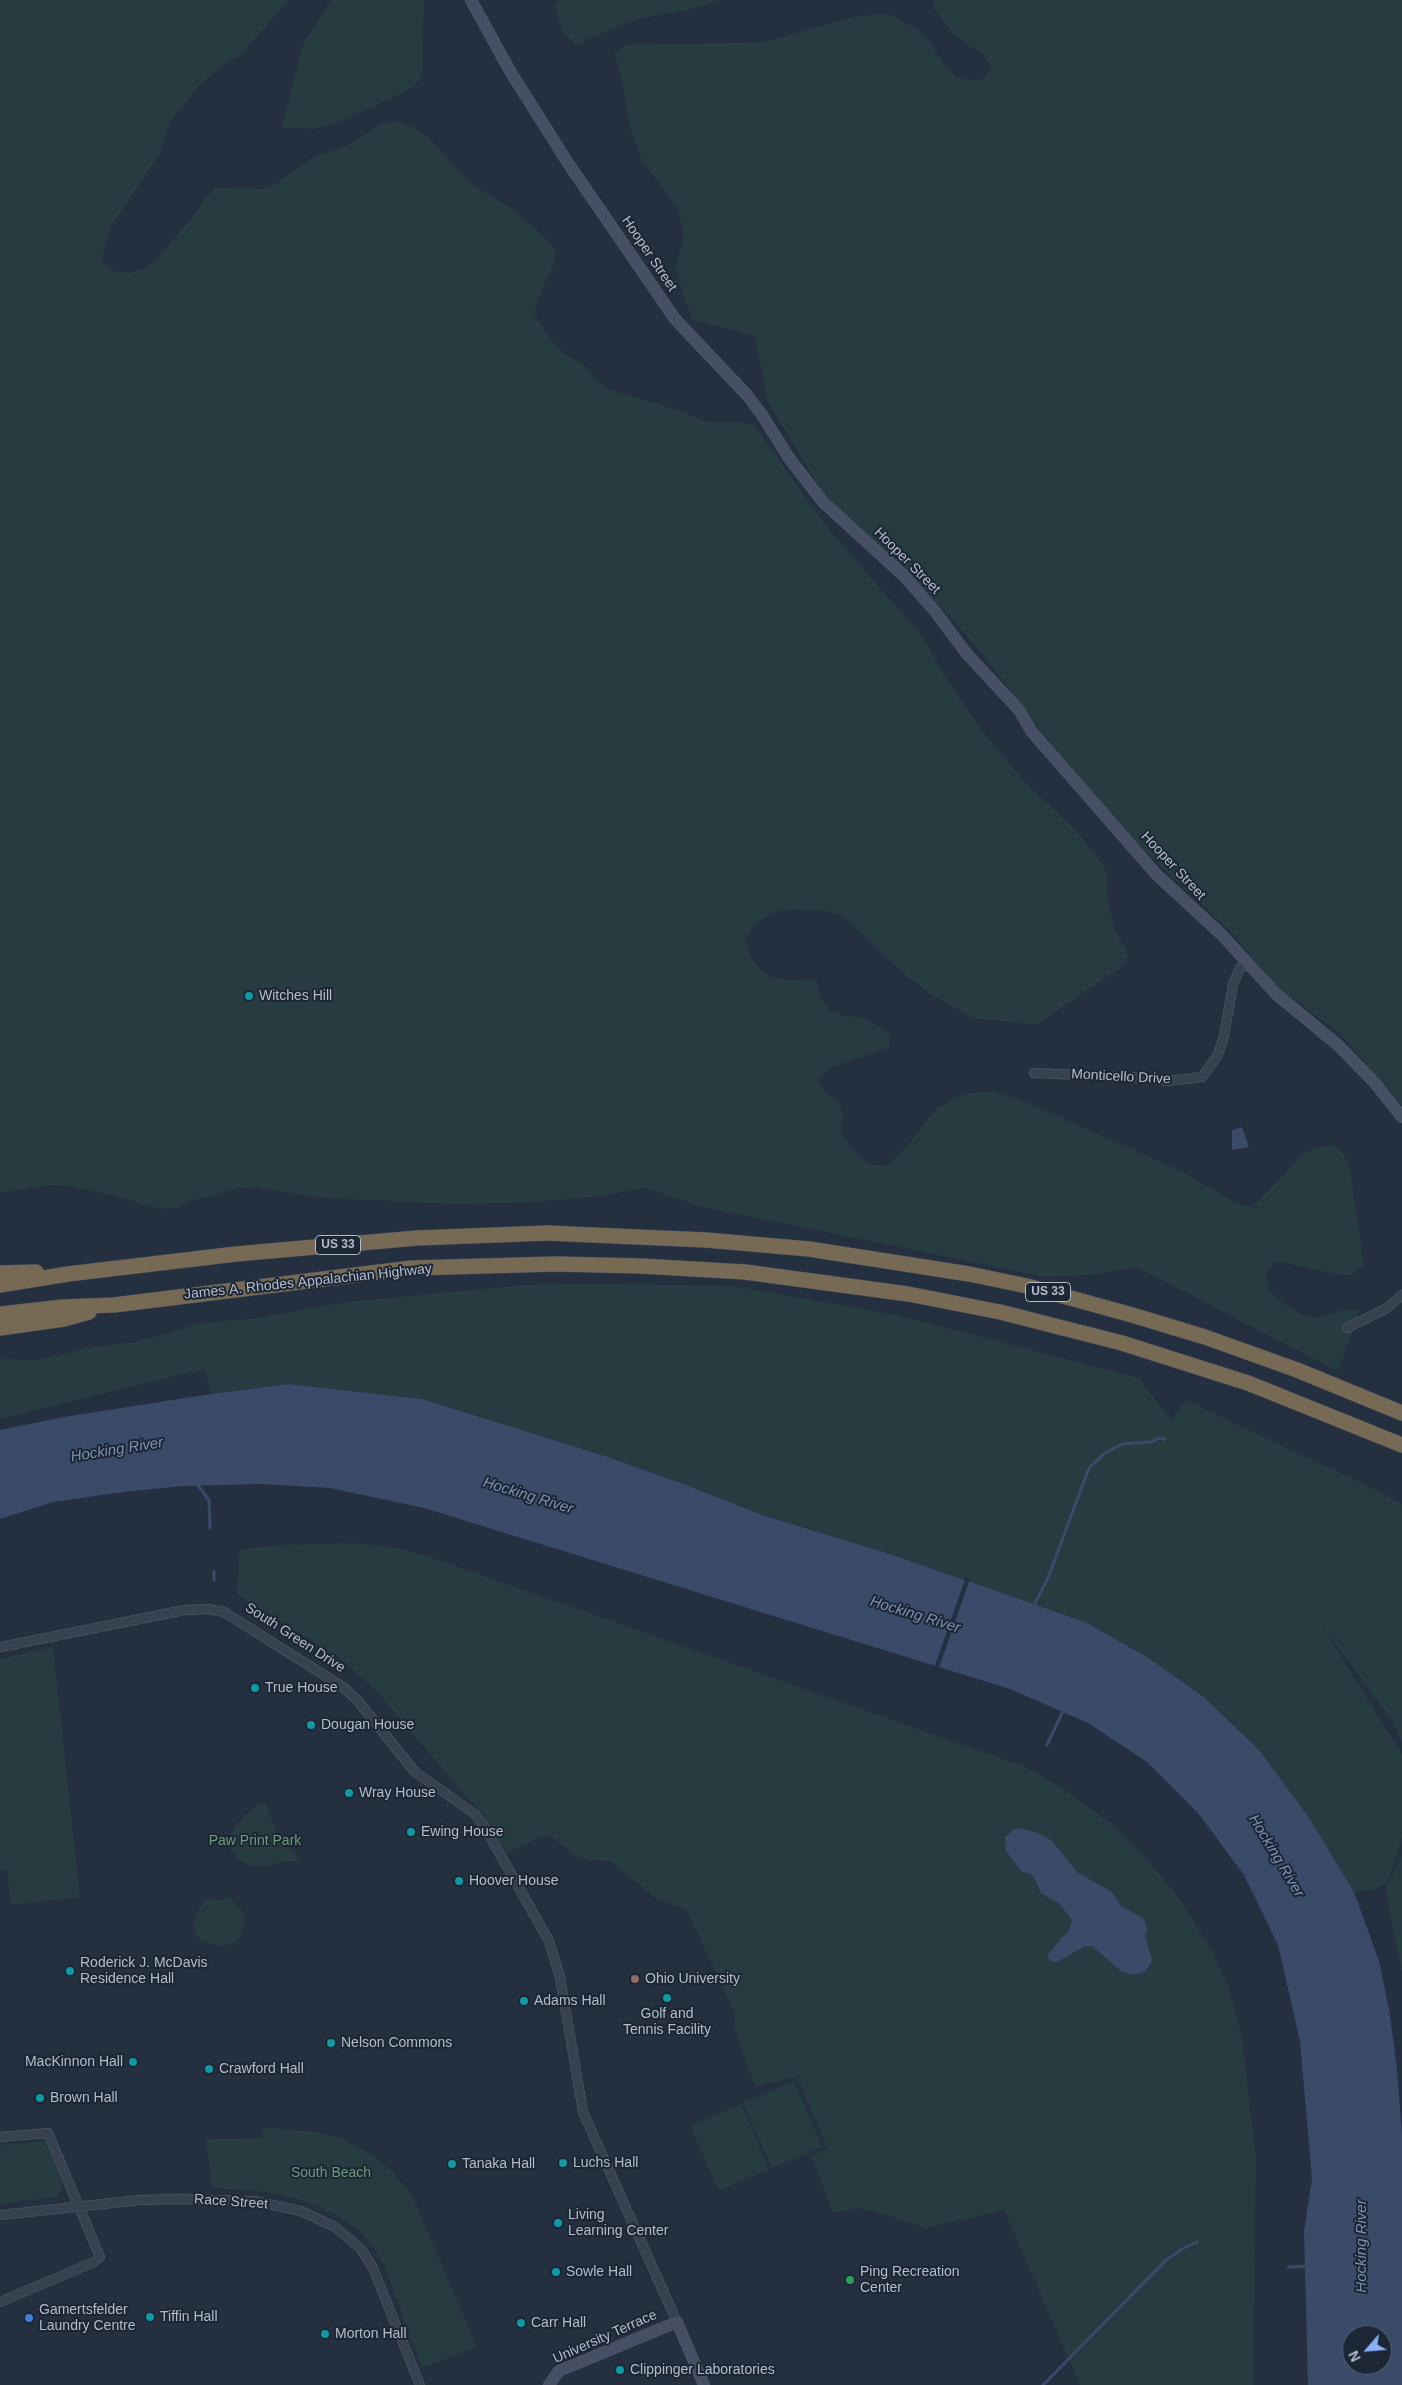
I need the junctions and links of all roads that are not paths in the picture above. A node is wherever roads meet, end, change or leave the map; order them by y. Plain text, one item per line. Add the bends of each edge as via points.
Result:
1 (471, 0) edge
2 (1248, 964) junction
3 (1034, 1073) dead end
4 (1402, 1117) edge
5 (0, 1273) edge
6 (68, 1274) junction
7 (0, 1285) edge
8 (1402, 1295) edge
9 (114, 1305) junction
10 (0, 1314) edge
11 (0, 1328) edge
12 (1347, 1328) dead end
13 (1402, 1413) edge
14 (1402, 1444) edge
15 (0, 1647) edge
16 (0, 2137) edge
17 (79, 2206) junction
18 (0, 2215) edge
19 (0, 2302) edge
20 (677, 2322) junction
21 (420, 2385) edge
22 (549, 2385) edge
23 (704, 2385) edge

1 - 2 street, Hooper Street via 510,71 568,163 675,319 746,395 823,502 904,576 967,654 1018,710 1032,732 1156,874
2 - 3 street, Monticello Drive via 1240,968 1233,984 1218,1055 1202,1077 1168,1081
2 - 4 street, Hooper Street via 1276,994 1339,1046
5 - 6 highway
6 - 7 highway, US 33
6 - 13 highway, US 33 via 236,1254 417,1238 547,1233 706,1240 809,1249 969,1274 1132,1314 1297,1370
8 - 12 street via 1387,1308
9 - 10 highway, James A. Rhodes Appalachian Highway / US 33
9 - 11 highway via 64,1319
9 - 14 highway, James A. Rhodes Appalachian Highway / US 33 via 412,1268 556,1264 641,1266 791,1277 908,1294 1000,1312 1122,1343 1248,1382
15 - 20 street, South Green Drive via 184,1610 224,1612 342,1687 358,1701 416,1772 475,1814 549,1941 560,1977 583,2112
16 - 17 street via 48,2133
17 - 18 street, Race Street
17 - 19 street via 100,2256 97,2260
17 - 21 street, Race Street via 140,2200 224,2198 278,2205 329,2223 353,2240 369,2260
20 - 22 street, University Terrace via 559,2371
20 - 23 street, South Green Drive

